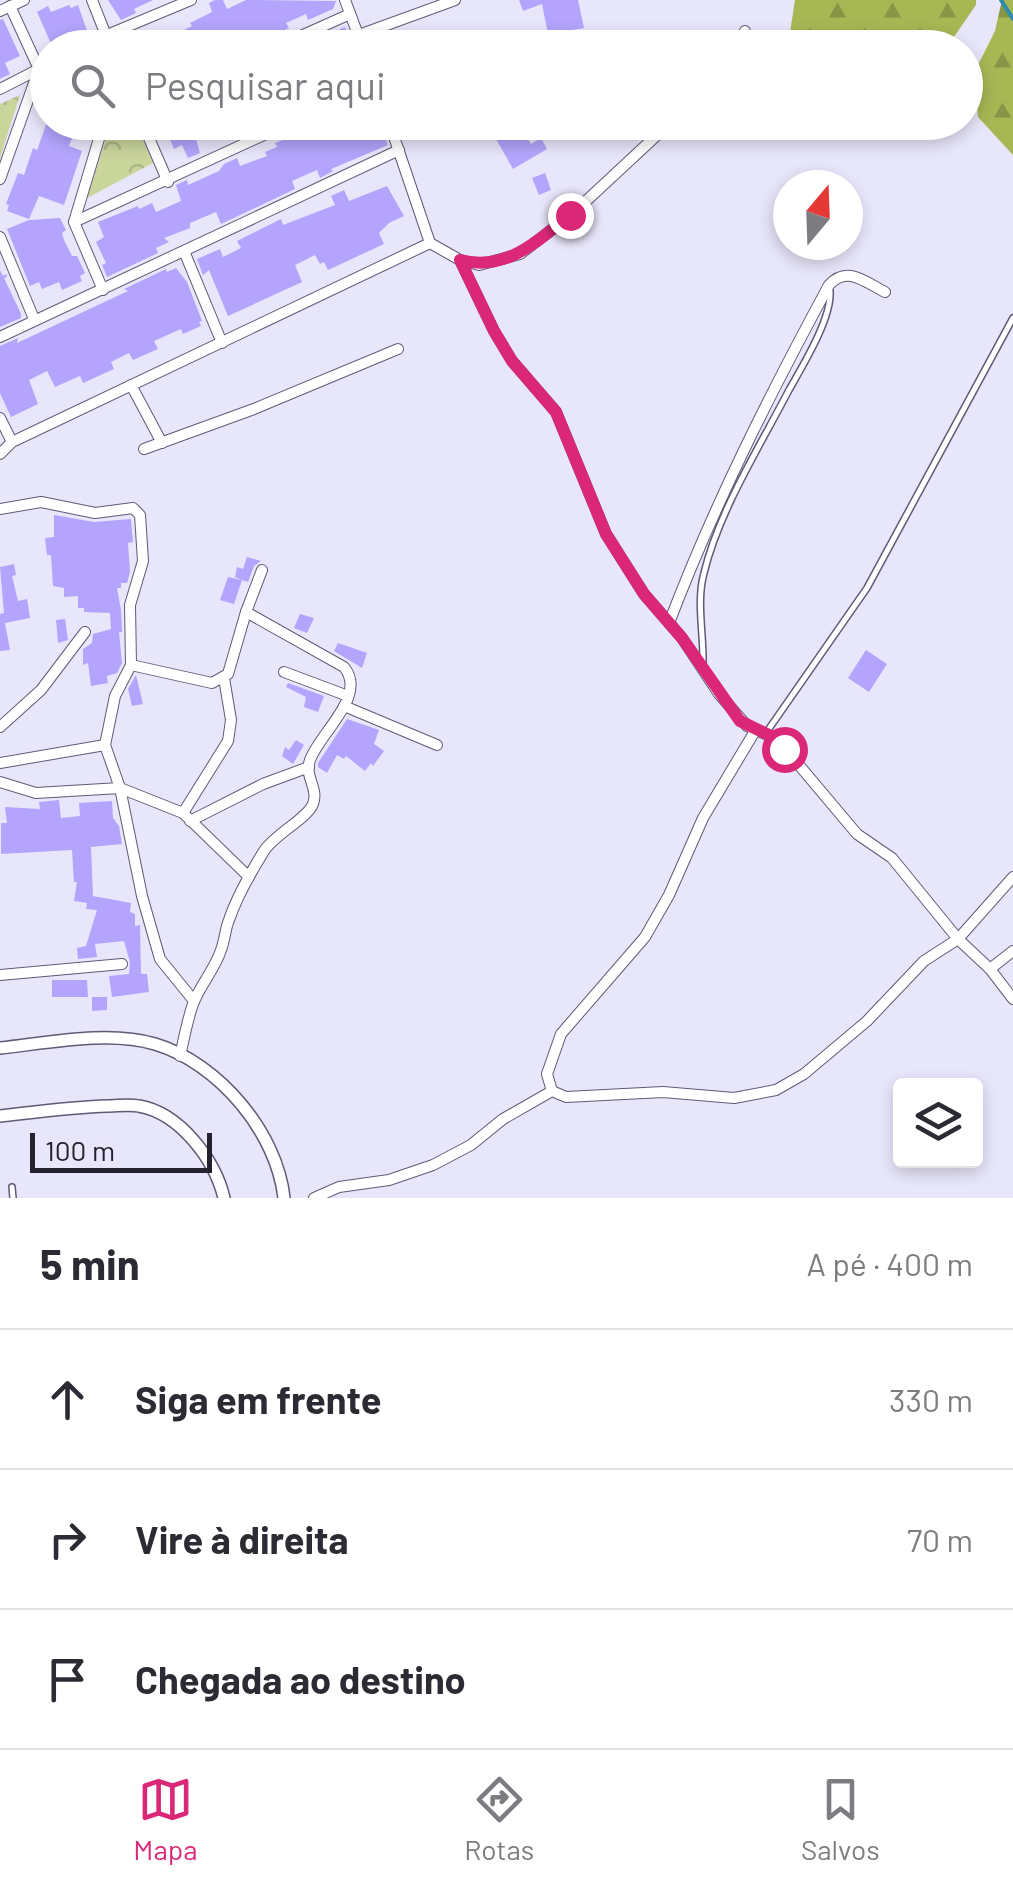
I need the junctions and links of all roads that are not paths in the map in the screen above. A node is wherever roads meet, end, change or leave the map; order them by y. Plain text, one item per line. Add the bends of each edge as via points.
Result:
1 (24, 0) edge
2 (92, 0) edge
3 (191, 0) edge
4 (345, 0) edge
5 (454, 0) edge
6 (5, 8) edge
7 (350, 14) junction
8 (105, 30) edge
9 (119, 30) edge
10 (314, 30) edge
11 (357, 30) edge
12 (373, 30) edge
13 (30, 53) edge
14 (30, 74) edge
15 (0, 89) edge
16 (30, 94) edge
17 (99, 140) edge
18 (150, 140) edge
19 (255, 140) edge
20 (395, 140) edge
21 (651, 140) edge
22 (399, 150) junction
23 (0, 178) edge
24 (168, 182) junction
25 (74, 222) junction
26 (0, 237) edge
27 (430, 243) junction
28 (184, 251) junction
29 (460, 260) junction
30 (829, 285) junction
31 (103, 290) junction
32 (886, 292) dead end
33 (1013, 318) edge
34 (34, 320) junction
35 (0, 337) edge
36 (222, 342) junction
37 (398, 349) dead end
38 (131, 385) junction
39 (0, 418) edge
40 (12, 442) junction
41 (162, 443) junction
42 (144, 449) dead end
43 (0, 454) edge
44 (0, 510) edge
45 (262, 570) dead end
46 (246, 612) junction
47 (669, 623) junction
48 (85, 632) dead end
49 (131, 665) junction
50 (703, 668) junction
51 (284, 672) dead end
52 (224, 678) junction
53 (346, 701) junction
54 (0, 727) edge
55 (760, 732) junction
56 (105, 745) junction
57 (437, 745) dead end
58 (0, 763) edge
59 (308, 766) junction
60 (0, 782) edge
61 (120, 788) junction
62 (186, 817) junction
63 (1013, 877) edge
64 (249, 878) junction
65 (958, 939) junction
66 (1013, 951) edge
67 (122, 964) dead end
68 (990, 969) junction
69 (0, 975) edge
70 (1013, 1000) edge
71 (194, 1001) junction
72 (0, 1048) edge
73 (180, 1056) junction
74 (552, 1091) junction
75 (0, 1116) edge
76 (12, 1186) dead end
77 (13, 1198) edge
78 (224, 1198) edge
79 (284, 1198) edge
80 (314, 1198) edge

1 - 6 street
2 - 8 street
3 - 9 street
4 - 7 street
5 - 12 street
6 - 13 street
7 - 10 street
7 - 11 street
14 - 15 street
16 - 23 street
17 - 25 street
18 - 24 street
19 - 24 street
20 - 22 street
21 - 29 street via 520,254 478,265
22 - 27 street
22 - 28 street
24 - 25 street
25 - 31 street
26 - 34 street
27 - 29 street
27 - 36 street
28 - 31 street
28 - 36 street
29 - 47 street via 512,361 556,412 606,534
30 - 32 street via 850,274
30 - 47 street via 734,466
30 - 50 lane via 829,307 808,355 708,560 701,591
31 - 34 street
33 - 55 lane via 867,588
34 - 35 street
36 - 38 street
37 - 41 street
38 - 40 street
38 - 41 street
39 - 40 street
40 - 43 street
41 - 42 street
44 - 49 street via 40,502 95,513 138,510 143,561 130,604
45 - 46 street
46 - 52 street
46 - 53 street via 344,667 352,676
47 - 50 street
48 - 54 street via 41,690
49 - 52 street via 212,683
49 - 56 street via 115,696
50 - 55 street via 740,721
51 - 53 street
52 - 62 street via 228,741
53 - 57 street
53 - 59 street
55 - 65 street via 777,739 857,834 901,868
55 - 74 street via 703,818 645,937 561,1034 548,1074
56 - 58 street
56 - 61 street
59 - 62 street
59 - 64 street via 316,794 312,807 274,839
60 - 61 street via 36,793
61 - 62 street
61 - 71 street via 160,959
62 - 64 street
63 - 65 street
64 - 71 street
65 - 68 street
65 - 74 street via 924,961 838,1047 776,1090 734,1098 663,1092 566,1097
66 - 68 street
67 - 69 street
68 - 70 street
71 - 73 street
72 - 73 street via 96,1038 155,1044
73 - 79 street via 212,1076 259,1126
74 - 80 street via 434,1166
75 - 78 street via 139,1106 184,1130 207,1158
76 - 77 lane

